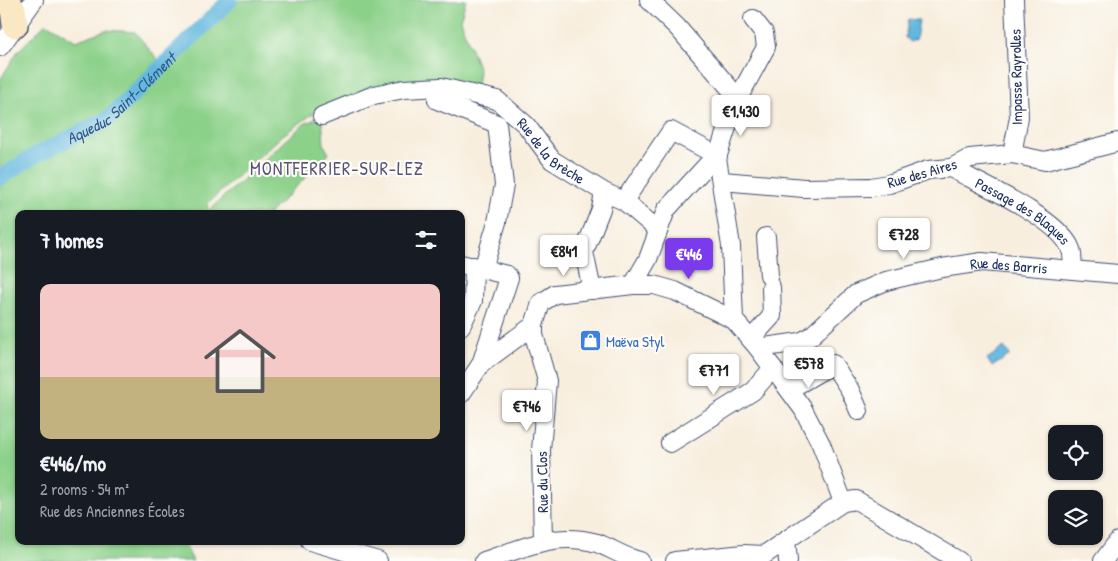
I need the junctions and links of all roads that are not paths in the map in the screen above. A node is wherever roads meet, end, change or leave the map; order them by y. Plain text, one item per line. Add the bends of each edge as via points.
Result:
1 (7, 0) edge
2 (34, 0) edge
3 (649, 0) edge
4 (1014, 0) edge
5 (752, 20) dead end
6 (15, 25) junction
7 (0, 47) edge
8 (441, 88) junction
9 (734, 106) junction
10 (322, 116) dead end
11 (1118, 142) edge
12 (1012, 154) junction
13 (718, 157) junction
14 (950, 168) junction
15 (722, 181) junction
16 (604, 192) junction
17 (624, 201) junction
18 (658, 230) junction
19 (766, 236) dead end
20 (473, 266) edge
21 (1072, 269) junction
22 (1118, 274) edge
23 (633, 285) junction
24 (592, 290) junction
25 (465, 318) edge
26 (734, 320) junction
27 (534, 325) junction
28 (754, 344) junction
29 (482, 364) junction
30 (773, 368) junction
31 (465, 388) edge
32 (790, 390) junction
33 (859, 411) dead end
34 (670, 442) dead end
35 (840, 495) junction
36 (543, 540) junction
37 (786, 540) junction
38 (1118, 541) edge
39 (324, 545) edge
40 (760, 558) edge
41 (378, 561) edge
42 (484, 561) edge
43 (640, 561) edge
44 (675, 561) edge
45 (788, 561) edge
46 (959, 561) edge
47 (1103, 561) edge

1 - 6 street via 13,10
2 - 6 street
3 - 9 street via 728,85 733,92
4 - 12 street, Impasse Rayrolles via 1019,117
5 - 9 street via 764,33 766,47
6 - 7 street
8 - 10 street, Rue de la Brèche via 374,95
8 - 16 street, Rue de la Brèche via 497,100 526,125 552,160
8 - 20 street, Rue de la Brèche via 436,100 497,124 504,185 497,222
9 - 13 street
11 - 12 street, Rue des Aires via 1045,161
12 - 14 street, Rue des Aires via 970,158
13 - 15 street
13 - 17 street via 671,131
13 - 18 street via 675,199 666,210
14 - 15 street, Rue des Aires via 928,170 871,187 804,188
14 - 21 street, Passage des Blaques via 1026,209 1058,231 1069,245 1073,256
15 - 26 street via 731,246
16 - 17 street, Rue de la Brèche
16 - 24 street via 601,210 584,252
17 - 18 street, Rue de la Brèche
18 - 23 street via 648,259
19 - 28 street via 772,316
20 - 25 street via 473,301
20 - 29 street via 509,278
21 - 22 street, Rue des Barris
21 - 28 street, Rue des Barris via 982,262 886,281 856,294 810,337 800,342
23 - 24 street
23 - 26 street via 665,287
24 - 27 street via 555,294 545,299
26 - 28 street
27 - 29 street
27 - 36 street, Rue du Clos via 547,381 541,450
28 - 30 street
29 - 31 street
30 - 32 street
30 - 34 street via 753,391
32 - 33 street via 833,364
32 - 35 street via 815,430
35 - 37 street
35 - 46 street via 856,500
36 - 42 street
36 - 43 street via 568,537 598,544
37 - 40 street
37 - 45 street
38 - 47 street
39 - 41 street
40 - 44 street via 744,554

